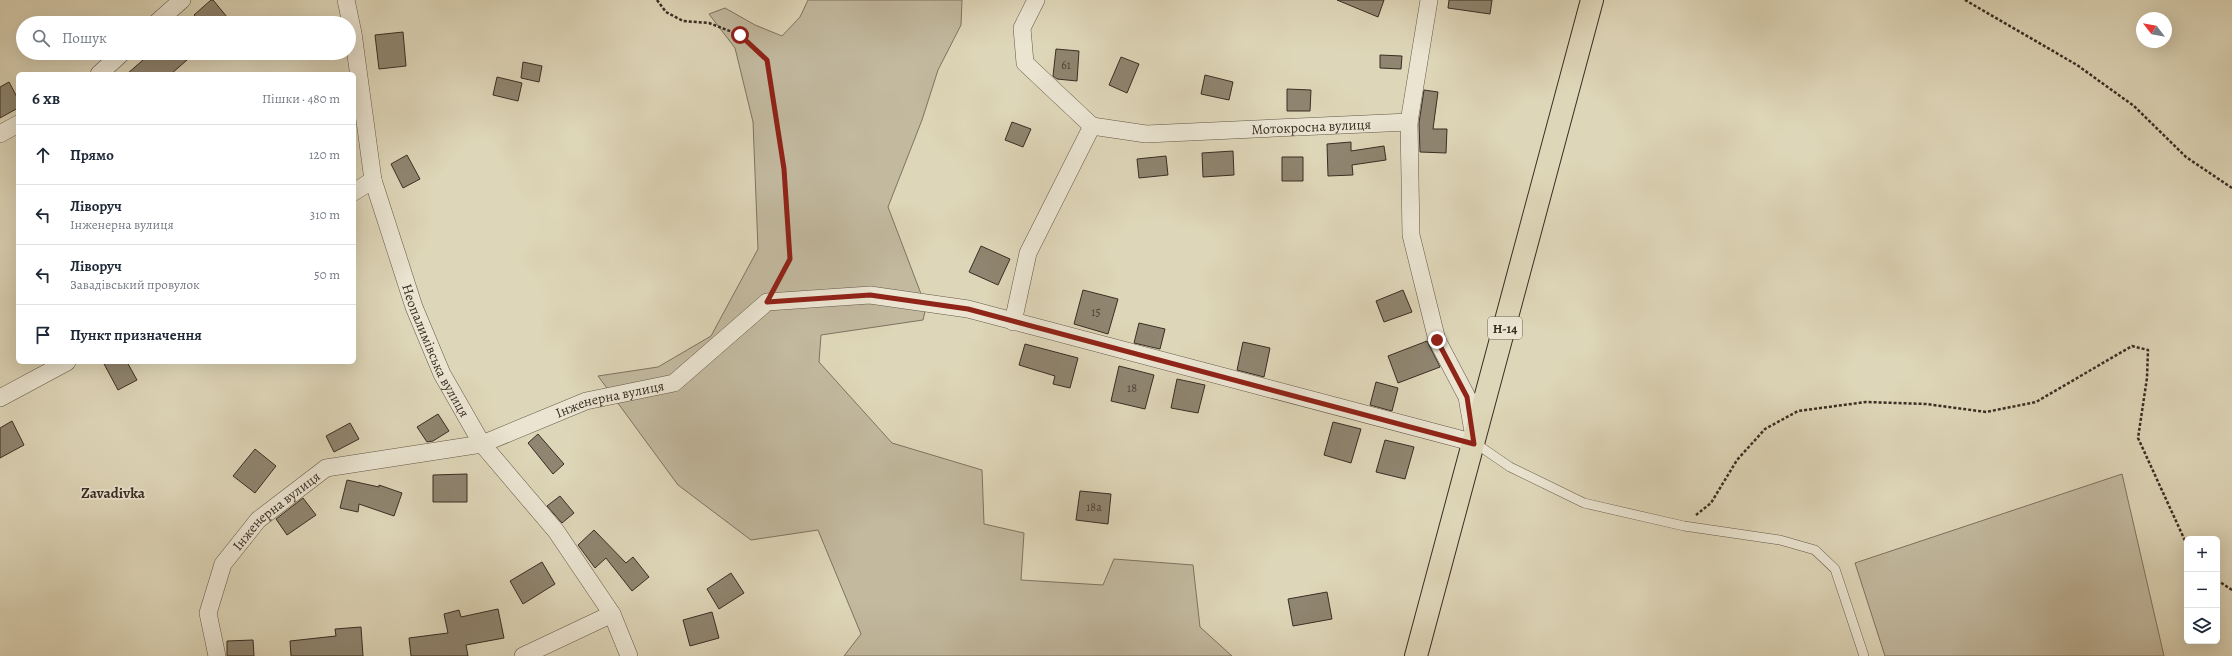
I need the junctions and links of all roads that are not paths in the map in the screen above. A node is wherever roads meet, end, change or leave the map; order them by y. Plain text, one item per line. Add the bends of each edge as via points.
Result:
1 (182, 0) edge
2 (346, 0) edge
3 (1036, 0) edge
4 (1429, 0) edge
5 (1592, 0) edge
6 (164, 16) edge
7 (350, 16) edge
8 (356, 54) edge
9 (114, 60) edge
10 (101, 72) edge
11 (1409, 122) junction
12 (16, 125) edge
13 (1092, 126) junction
14 (0, 134) edge
15 (373, 180) junction
16 (356, 191) edge
17 (1013, 322) junction
18 (63, 364) edge
19 (0, 398) edge
20 (482, 444) junction
21 (1474, 444) junction
22 (612, 614) junction
23 (217, 656) edge
24 (523, 656) edge
25 (629, 656) edge
26 (1416, 656) edge
27 (1864, 656) edge

1 - 6 street
2 - 7 street, Неопалимівська вулиця
3 - 13 street via 1022,28 1025,63
4 - 11 street
5 - 21 main road, Н-14
8 - 15 street, Неопалимівська вулиця
9 - 10 street
11 - 13 street, Мотокросна вулиця via 1146,134
11 - 21 street via 1411,235 1437,340 1467,397
12 - 14 street
13 - 17 street via 1028,253
15 - 16 street
15 - 20 street, Неопалимівська вулиця via 414,307 439,368
17 - 20 street, Інженерна вулиця via 968,309 870,295 767,302 674,383 586,401
17 - 21 street
18 - 19 street
20 - 22 street, Неопалимівська вулиця via 556,531
20 - 23 street, Інженерна вулиця via 326,468 258,520 223,564 210,606 208,614
21 - 26 main road, Н-14
21 - 27 lane via 1510,467 1584,503 1684,526 1780,540 1815,550 1835,569
22 - 24 street
22 - 25 street, Неопалимівська вулиця

